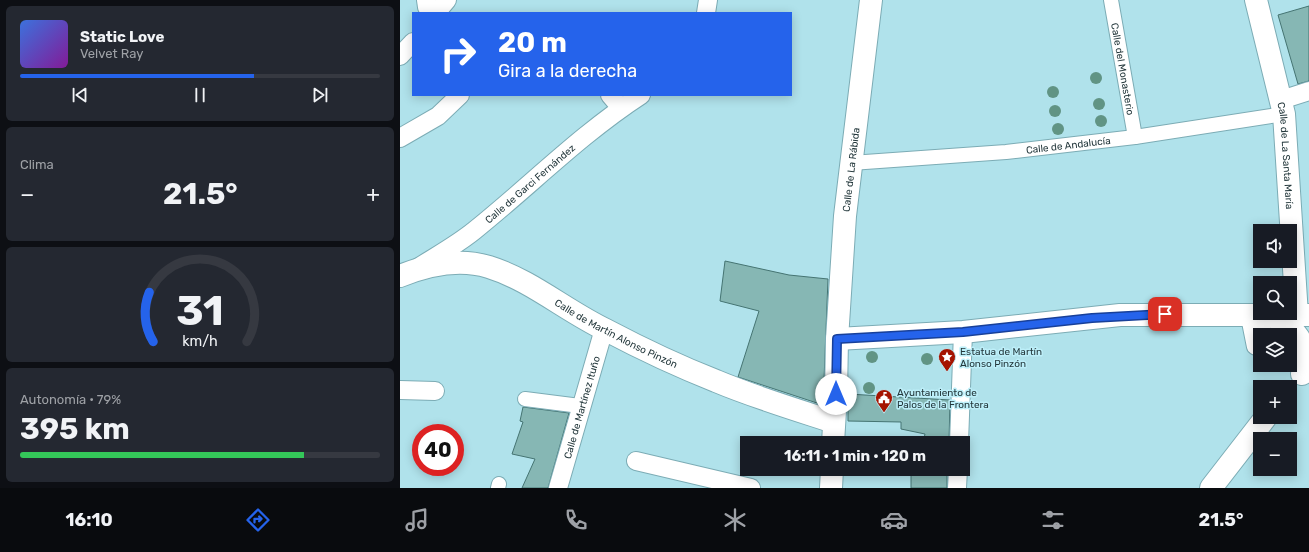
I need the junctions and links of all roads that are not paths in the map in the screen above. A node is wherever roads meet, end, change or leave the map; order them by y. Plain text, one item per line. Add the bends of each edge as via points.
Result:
1 (426, 0) edge
2 (447, 0) edge
3 (708, 0) edge
4 (871, 0) edge
5 (1111, 0) edge
6 (1258, 1) edge
7 (430, 12) edge
8 (437, 12) edge
9 (706, 12) edge
10 (412, 43) edge
11 (400, 56) edge
12 (1309, 91) edge
13 (459, 96) edge
14 (637, 96) edge
15 (615, 102) edge
16 (1283, 107) junction
17 (1135, 137) junction
18 (400, 138) edge
19 (851, 163) junction
20 (408, 273) edge
21 (1253, 314) edge
22 (1303, 315) edge
23 (1280, 320) edge
24 (1280, 328) edge
25 (604, 329) junction
26 (963, 332) junction
27 (837, 339) junction
28 (1253, 342) edge
29 (1298, 372) edge
30 (400, 390) edge
31 (435, 391) dead end
32 (525, 399) dead end
33 (580, 406) junction
34 (1261, 424) edge
35 (833, 432) edge
36 (959, 436) edge
37 (636, 461) dead end
38 (832, 476) edge
39 (958, 476) edge
40 (561, 487) edge
41 (752, 488) edge
42 (831, 488) edge
43 (958, 488) edge
44 (1212, 488) edge

1 - 7 street
2 - 8 street
3 - 9 street
4 - 19 street, Calle de La Rábida
5 - 17 street, Calle del Monasterio
6 - 16 street, Calle de La Santa María
10 - 11 street
12 - 16 street
13 - 18 street via 438,116
14 - 15 street, Calle de Garci Fernández
15 - 20 street, Calle de Garci Fernández via 474,231
16 - 17 street, Calle de Andalucía
16 - 22 street, Calle de La Santa María
17 - 19 street, Calle de Andalucía via 1006,152
19 - 27 street, Calle de La Rábida
20 - 25 street, Calle de Martín Alonso Pinzón via 446,264 488,266 515,277
21 - 26 street via 1120,315
23 - 29 street via 1299,334 1305,348 1306,360
24 - 28 street via 1275,324 1249,322
25 - 33 street, Calle de Martínez Ituño
25 - 35 street, Calle de Martín Alonso Pinzón via 664,359
26 - 27 street
26 - 36 street
27 - 35 street, Calle de La Rábida
30 - 31 street
32 - 33 street
33 - 40 street, Calle de Martínez Ituño
34 - 44 street
37 - 41 street
38 - 42 street
39 - 43 street

